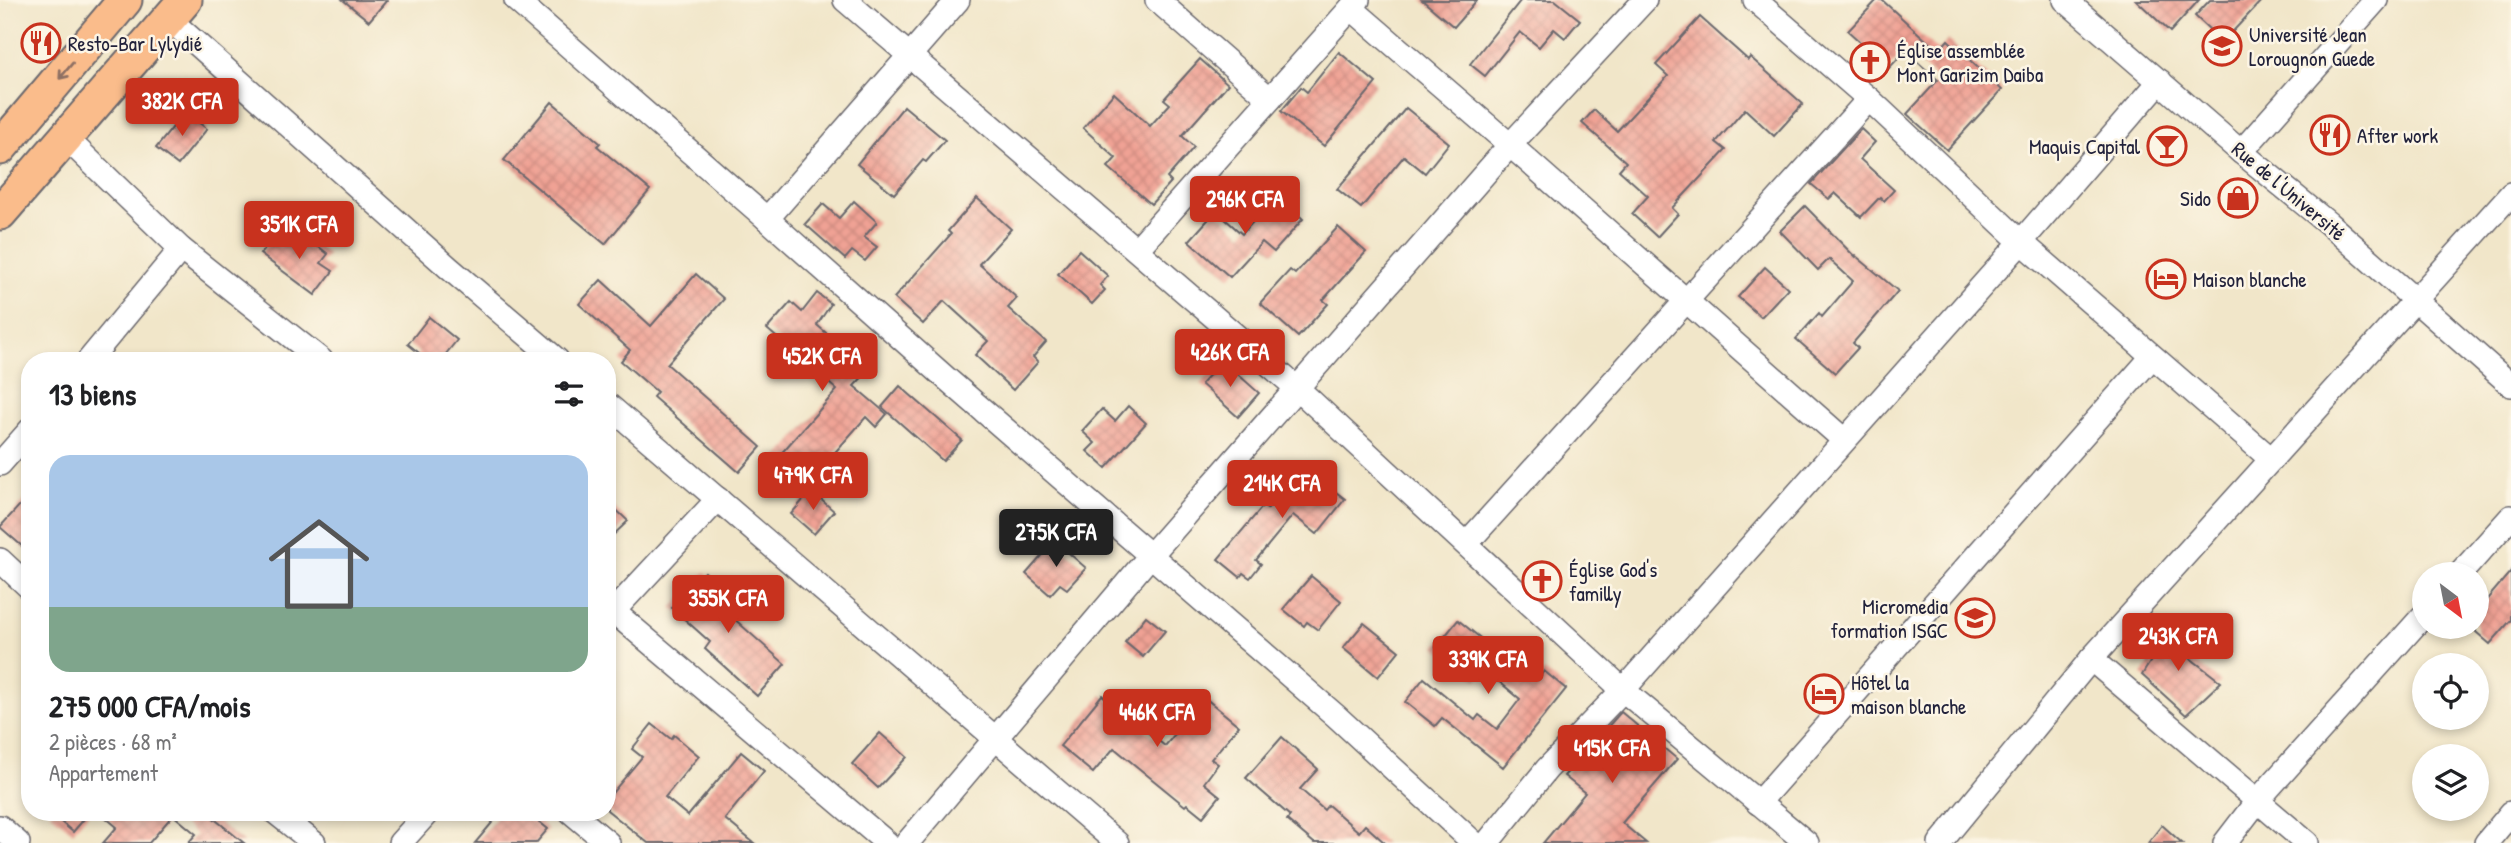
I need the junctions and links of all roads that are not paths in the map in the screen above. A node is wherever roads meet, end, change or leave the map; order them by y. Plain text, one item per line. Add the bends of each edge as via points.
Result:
1 (125, 0) edge
2 (516, 0) edge
3 (845, 0) edge
4 (958, 0) edge
5 (1157, 0) edge
6 (1645, 0) edge
7 (1755, 0) edge
8 (2065, 0) edge
9 (2376, 0) edge
10 (1354, 4) edge
11 (177, 10) edge
12 (910, 56) junction
13 (2160, 81) junction
14 (1270, 99) junction
15 (1869, 99) junction
16 (65, 138) junction
17 (1510, 145) junction
18 (0, 148) edge
19 (2241, 152) junction
20 (2511, 194) edge
21 (0, 213) edge
22 (767, 219) junction
23 (2021, 242) junction
24 (181, 249) junction
25 (1137, 249) junction
26 (1687, 300) junction
27 (2416, 302) junction
28 (96, 352) edge
29 (311, 352) edge
30 (548, 352) edge
31 (2152, 357) junction
32 (2511, 385) edge
33 (1298, 389) junction
34 (616, 412) edge
35 (21, 440) edge
36 (1844, 440) junction
37 (2271, 459) junction
38 (0, 464) edge
39 (718, 499) junction
40 (2511, 517) edge
41 (1466, 544) junction
42 (1150, 556) junction
43 (0, 559) edge
44 (2471, 562) edge
45 (21, 579) edge
46 (616, 605) edge
47 (616, 618) edge
48 (2412, 628) edge
49 (2091, 659) junction
50 (1623, 690) junction
51 (996, 738) junction
52 (2258, 800) junction
53 (1758, 803) junction
54 (2511, 813) edge
55 (286, 821) edge
56 (420, 821) edge
57 (582, 821) edge
58 (0, 827) edge
59 (19, 843) edge
60 (314, 843) edge
61 (400, 843) edge
62 (608, 843) edge
63 (887, 843) edge
64 (907, 843) edge
65 (1117, 843) edge
66 (1474, 843) edge
67 (1487, 843) edge
68 (1807, 843) edge
69 (1940, 843) edge
70 (2225, 843) edge
71 (2306, 843) edge
72 (2486, 843) edge

1 -> 18 highway
2 - 22 street
3 - 12 street
4 - 12 street
5 - 14 street
6 - 17 street
7 - 15 street
8 - 13 street, Rue de l'Université
9 - 19 street
10 - 14 street
10 - 17 street
11 - 16 highway
11 - 30 street via 449,268
12 - 22 street
12 - 25 street
13 - 19 street, Rue de l'Université
13 - 23 street
14 - 25 street
15 - 23 street
15 - 26 street
16 - 21 highway
16 - 24 street
17 - 26 street
17 - 33 street
19 - 27 street, Rue de l'Université
20 - 27 street
22 - 42 street
23 - 31 street
23 - 36 street
24 - 28 street
24 - 29 street
25 - 33 street
26 - 36 street
26 - 41 street
27 - 32 street, Rue de l'Université
27 - 37 street
31 - 37 street
31 - 53 street
33 - 41 street
33 - 42 street
34 - 39 street
35 - 38 street
36 - 50 street
37 - 49 street
39 - 46 street
39 - 51 street
40 - 44 street
41 - 50 street
42 - 51 street
42 - 66 street via 1336,716
43 - 45 street
47 - 63 street
48 - 52 street
49 - 52 street
49 - 69 street
50 - 53 street
50 - 67 street via 1547,769
51 - 64 street
51 - 65 street
52 - 70 street
52 - 71 street
53 - 68 street
54 - 72 street
55 - 60 street
56 - 61 street
57 - 62 street
58 - 59 street

